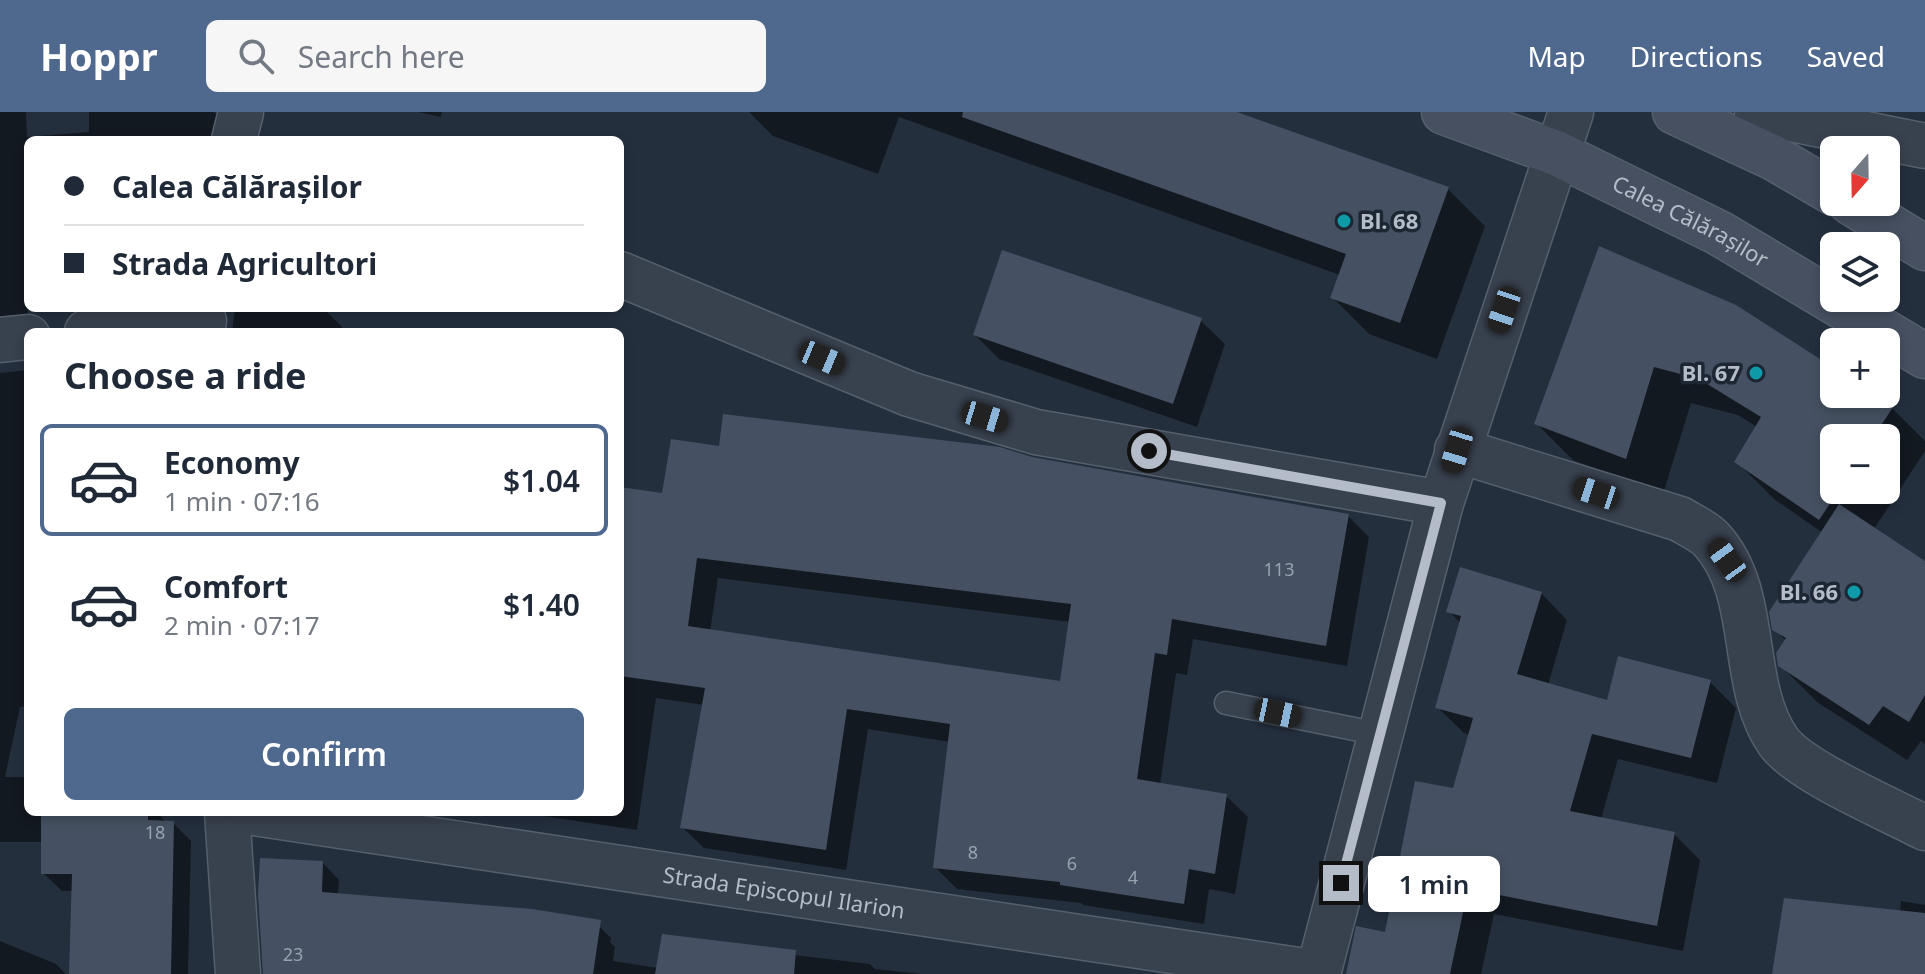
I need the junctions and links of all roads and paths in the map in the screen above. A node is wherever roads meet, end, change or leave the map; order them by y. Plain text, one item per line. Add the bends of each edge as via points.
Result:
1 (241, 112) edge
2 (1444, 112) edge
3 (1571, 112) edge
4 (1675, 112) edge
5 (1757, 112) edge
6 (235, 136) edge
7 (1925, 146) edge
8 (1556, 153) junction
9 (1820, 185) edge
10 (1873, 216) edge
11 (1925, 248) edge
12 (624, 276) edge
13 (204, 320) edge
14 (126, 328) edge
15 (24, 337) edge
16 (0, 340) edge
17 (1925, 356) edge
18 (1457, 450) junction
19 (1441, 503) junction
20 (1226, 703) dead end
21 (1379, 734) junction
22 (227, 816) edge
23 (274, 816) edge
24 (1925, 828) edge
25 (238, 974) edge
26 (1318, 974) edge

1 - 6 street
2 - 8 main road, Calea Călărașilor
3 - 8 street
4 - 9 main road
5 - 7 street
8 - 17 main road, Calea Călărașilor via 1719,233
8 - 18 street
10 - 11 main road
12 - 19 street via 909,394 1036,432
13 - 14 street
15 - 16 street
18 - 19 street
18 - 24 street via 1680,519 1710,537 1738,586 1765,717 1779,743 1800,763
19 - 21 street
20 - 21 lane
21 - 26 street
22 - 25 street
23 - 26 street, Strada Episcopul Ilarion

